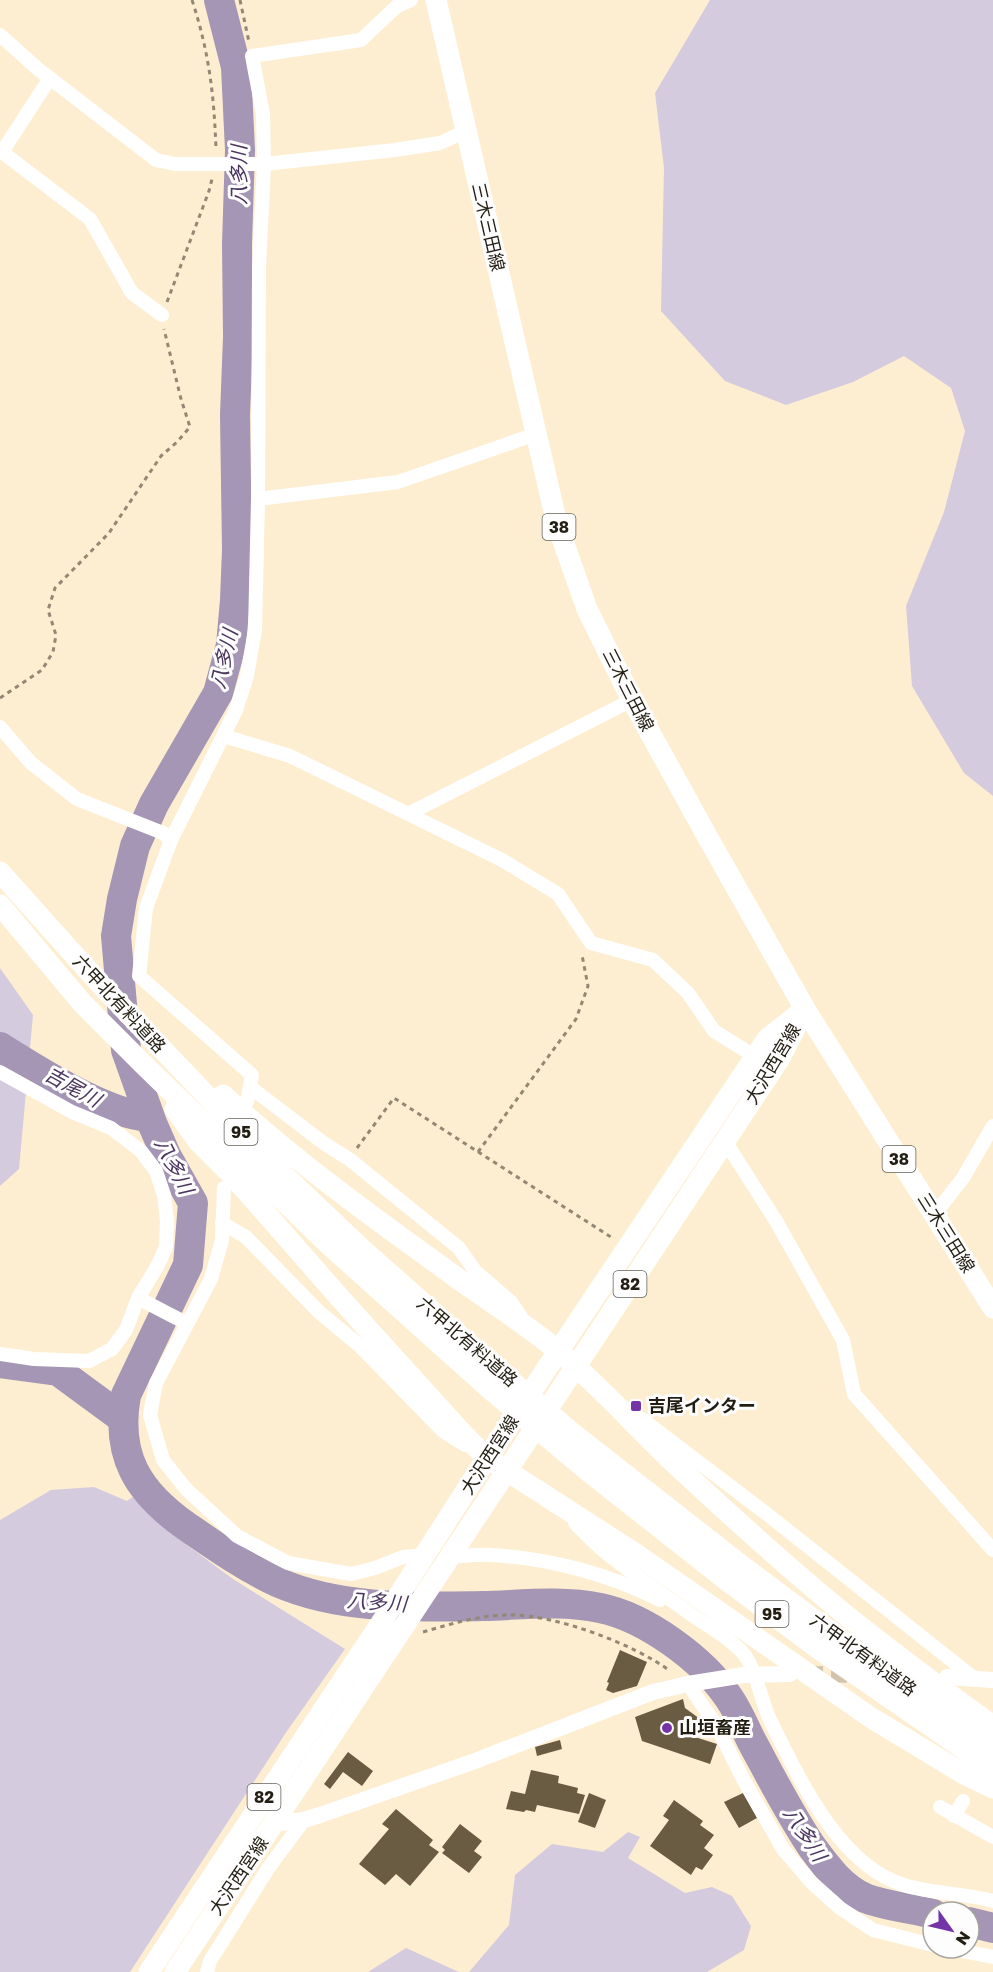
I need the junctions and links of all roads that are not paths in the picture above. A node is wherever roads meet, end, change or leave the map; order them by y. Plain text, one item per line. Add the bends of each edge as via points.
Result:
1 (411, 0) edge
2 (436, 0) edge
3 (0, 35) edge
4 (50, 78) junction
5 (466, 131) junction
6 (260, 165) junction
7 (162, 315) road end
8 (536, 434) junction
9 (258, 499) junction
10 (632, 700) junction
11 (0, 727) edge
12 (224, 736) junction
13 (408, 814) junction
14 (167, 837) junction
15 (0, 872) edge
16 (0, 905) edge
17 (102, 986) junction
18 (805, 1009) junction
19 (756, 1057) junction
20 (143, 1064) junction
21 (0, 1072) edge
22 (250, 1087) junction
23 (248, 1102) dead end
24 (993, 1126) edge
25 (725, 1141) junction
26 (224, 1188) dead end
27 (934, 1215) junction
28 (222, 1223) junction
29 (140, 1299) junction
30 (993, 1308) edge
31 (184, 1322) junction
32 (529, 1328) junction
33 (559, 1352) junction
34 (0, 1354) edge
35 (576, 1367) junction
36 (496, 1382) junction
37 (601, 1390) junction
38 (565, 1440) junction
39 (487, 1458) junction
40 (506, 1471) junction
41 (556, 1504) junction
42 (993, 1550) edge
43 (425, 1554) junction
44 (447, 1562) junction
45 (700, 1621) junction
46 (790, 1674) tunnel mouth
47 (749, 1675) junction
48 (947, 1677) dead end
49 (975, 1679) junction
50 (993, 1680) edge
51 (685, 1685) junction
52 (993, 1726) edge
53 (993, 1746) edge
54 (993, 1769) edge
55 (993, 1788) edge
56 (963, 1801) dead end
57 (940, 1807) dead end
58 (954, 1816) junction
59 (304, 1820) junction
60 (273, 1824) junction
61 (993, 1837) edge
62 (993, 1901) edge
63 (921, 1942) edge
64 (148, 1972) edge
65 (175, 1972) edge
66 (207, 1972) edge

1 - 6 street via 397,6 361,40 252,56 263,114
2 - 5 main road, 三木三田線 / 38
3 - 4 street
4 - 6 street via 156,160 175,164
4 - 7 street via 2,152 90,219 132,294
5 - 6 street via 440,142 395,150
5 - 8 main road, 三木三田線 / 38
6 - 9 street
8 - 9 street via 398,482
8 - 10 main road, 三木三田線 / 38 via 557,524 587,609
9 - 12 street via 255,630 247,676
10 - 13 street
10 - 18 main road, 三木三田線 / 38
11 - 14 street via 31,763 77,799
12 - 13 street via 290,756
12 - 14 street
13 - 19 street via 502,860 558,894 591,943 653,960 688,993 714,1031
14 - 22 street via 146,908 139,976 252,1075
15 - 17 main road, 六甲北有料道路 / 95
16 - 20 main road, 六甲北有料道路 / 95 via 83,1004
17 - 32 main road via 281,1145
17 - 36 main road, 六甲北有料道路 / 95 via 265,1157
18 - 19 main road, 大沢西宮線 / 82 via 768,1039
18 - 25 main road, 大沢西宮線 / 82 via 780,1058
18 - 27 main road, 三木三田線 / 38
19 - 33 main road, 大沢西宮線 / 82
20 - 36 main road, 六甲北有料道路 / 95 via 327,1243
20 - 39 main road via 198,1141
21 - 29 street via 72,1112 111,1128 141,1150 156,1171 164,1195 166,1246
22 - 23 street
22 - 32 street via 349,1159 459,1248 475,1271 511,1302
24 - 27 street via 963,1178
25 - 35 main road, 大沢西宮線 / 82
25 - 42 street via 776,1221 843,1340 854,1394
26 - 28 street
27 - 30 main road, 三木三田線 / 38
28 - 31 street via 222,1240 211,1279
28 - 39 street via 246,1237 443,1431
29 - 31 street
29 - 34 street via 112,1349 89,1361
31 - 43 street via 156,1383 150,1415 163,1460 186,1489 237,1536 288,1563 351,1574
32 - 33 main road
33 - 35 main road, 95
33 - 39 main road, 大沢西宮線 / 82
35 - 37 main road, 95
35 - 40 main road, 大沢西宮線 / 82
36 - 38 main road, 六甲北有料道路 / 95
37 - 49 street via 772,1518
37 - 52 main road, 95 via 769,1549 856,1623
38 - 53 main road, 六甲北有料道路 / 95
38 - 54 main road, 六甲北有料道路 / 95 via 716,1572 819,1649
39 - 40 main road
39 - 43 main road, 大沢西宮線 / 82
40 - 41 main road
40 - 44 main road, 大沢西宮線 / 82
41 - 45 street via 603,1550
41 - 55 main road via 636,1554 870,1718
43 - 64 main road, 大沢西宮線 / 82
44 - 45 street via 489,1554 577,1569 647,1593
44 - 60 main road, 大沢西宮線 / 82
45 - 47 street via 743,1653
46 - 47 street
47 - 51 street
47 - 62 street via 793,1766 827,1823 865,1863 904,1885
48 - 49 street
49 - 50 street
51 - 59 street via 653,1692 475,1761
51 - 63 street via 716,1725 783,1849 811,1882 873,1930
56 - 58 street
57 - 58 street
58 - 61 street
59 - 60 street
59 - 66 street via 269,1867 210,1961
60 - 65 main road, 大沢西宮線 / 82

